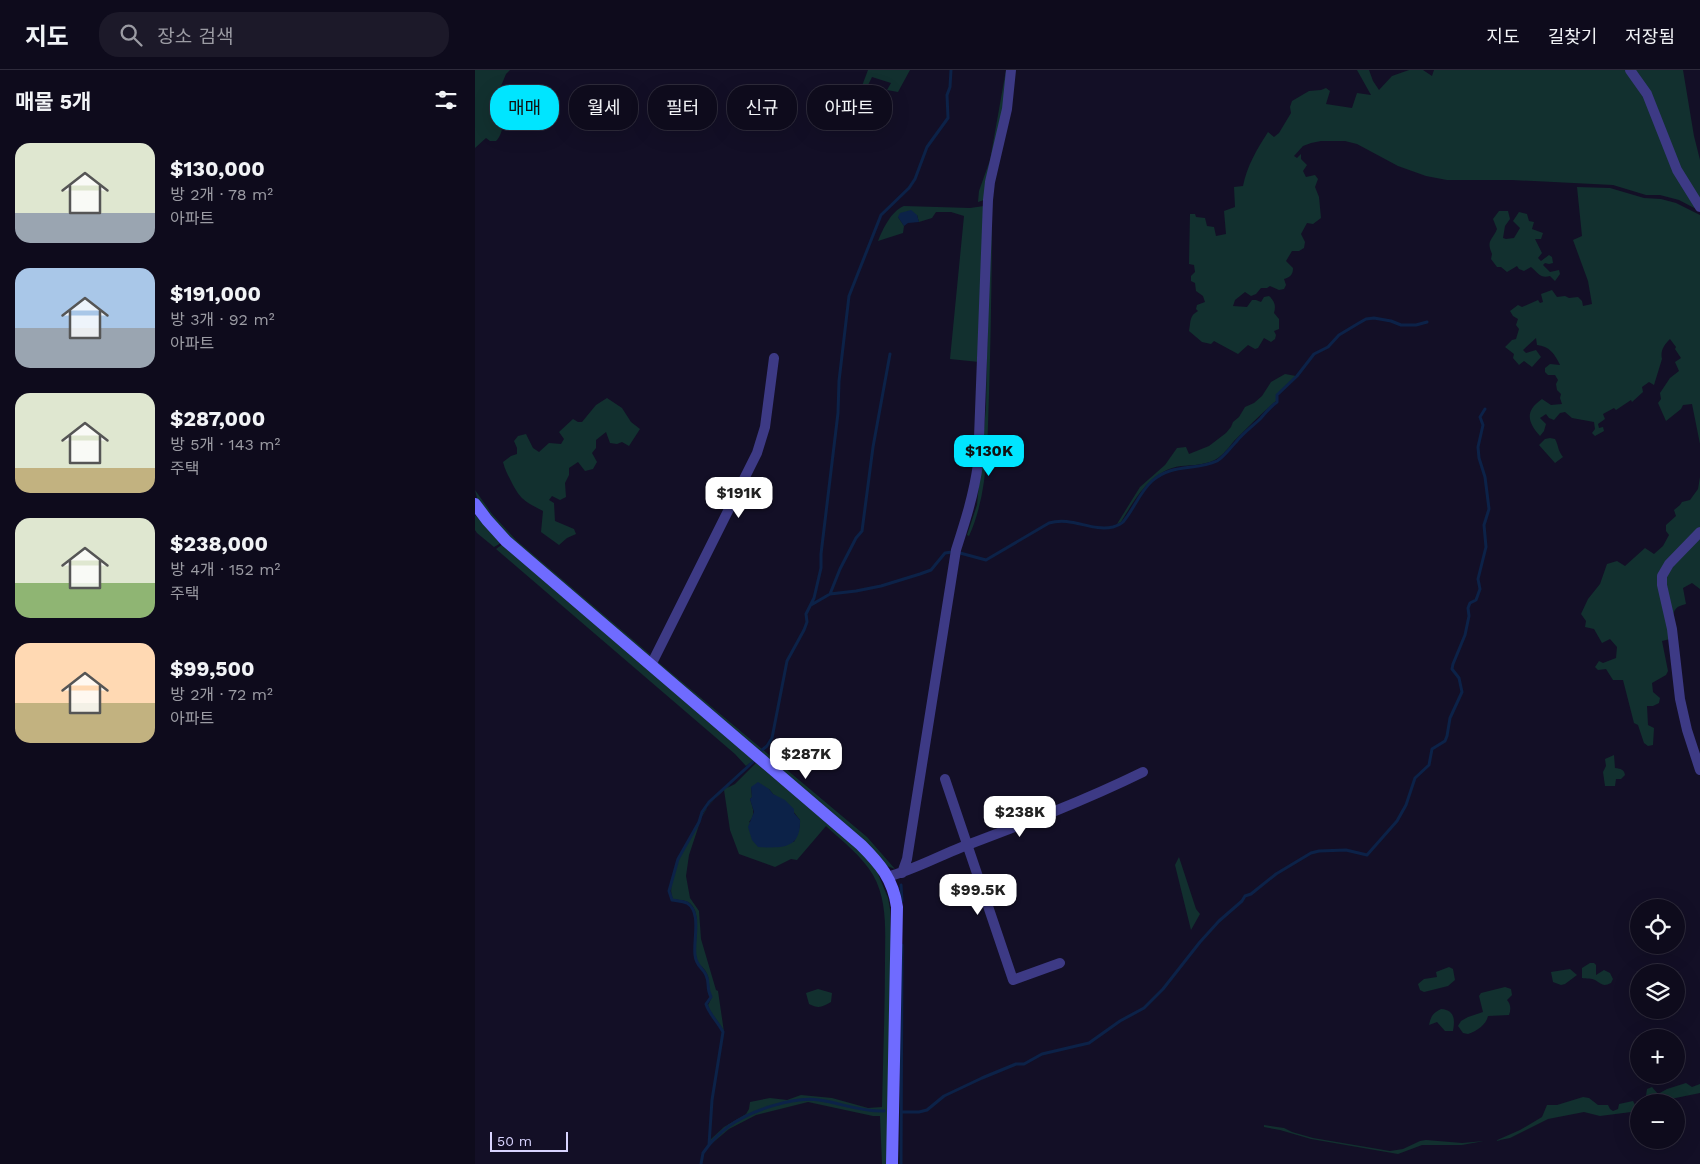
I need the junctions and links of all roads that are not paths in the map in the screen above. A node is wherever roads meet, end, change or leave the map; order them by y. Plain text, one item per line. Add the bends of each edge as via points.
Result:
1 (1011, 70) edge
2 (1630, 70) edge
3 (1700, 207) edge
4 (774, 358) dead end
5 (475, 504) edge
6 (1700, 532) edge
7 (651, 665) junction
8 (1700, 770) edge
9 (1143, 772) dead end
10 (945, 779) dead end
11 (967, 845) junction
12 (902, 873) junction
13 (887, 877) junction
14 (1060, 963) dead end
15 (892, 1164) edge

1 - 12 street via 1007,109 989,182 979,464 970,508 956,550 907,859
2 - 3 street via 1647,94 1677,170
4 - 7 street via 765,427 757,453
5 - 7 main road via 506,540
6 - 8 street via 1669,564 1662,576 1672,628 1679,698
7 - 13 main road via 861,845 881,865
9 - 11 street via 1053,813
10 - 11 street
11 - 12 street
11 - 14 street via 1013,980
12 - 13 street
13 - 15 main road via 897,907

